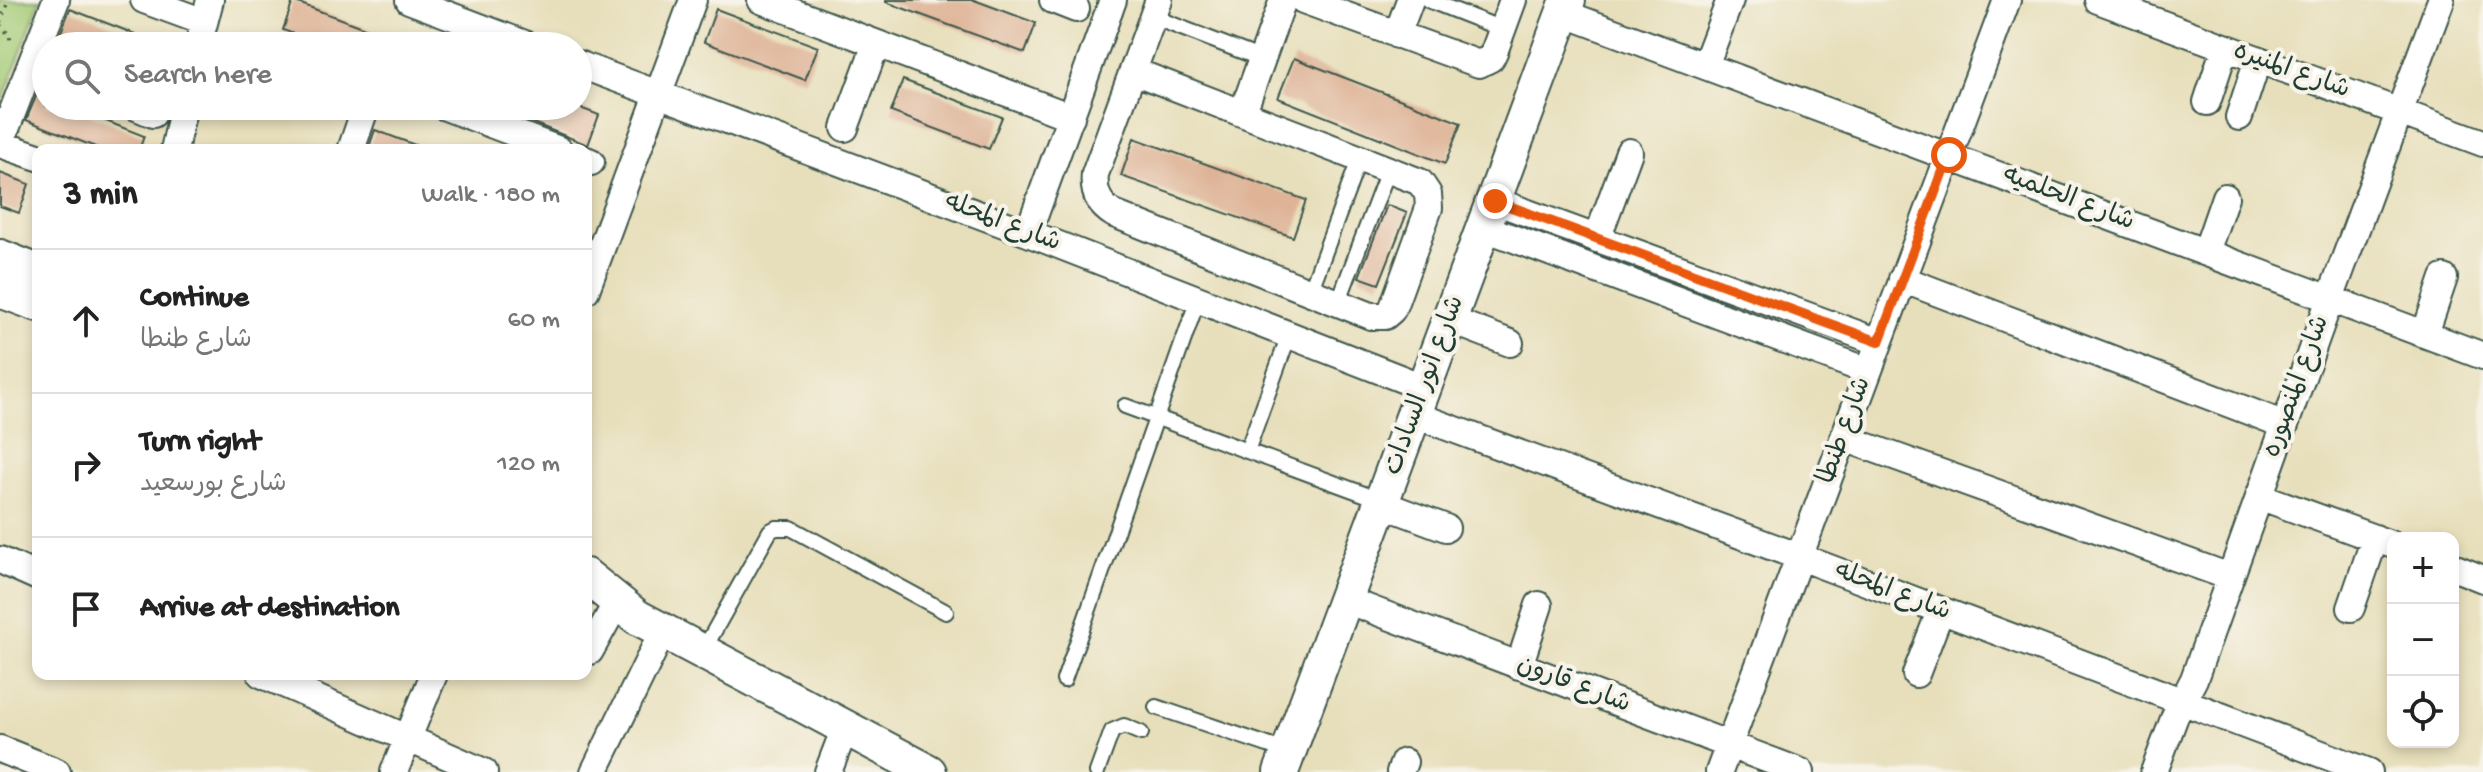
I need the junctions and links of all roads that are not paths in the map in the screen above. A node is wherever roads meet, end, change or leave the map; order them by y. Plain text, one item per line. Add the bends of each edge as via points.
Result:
1 (56, 0) edge
2 (144, 0) edge
3 (409, 0) edge
4 (693, 0) edge
5 (761, 0) edge
6 (1283, 0) edge
7 (1303, 0) edge
8 (1410, 0) edge
9 (1428, 0) edge
10 (1513, 0) edge
11 (1730, 0) edge
12 (2007, 0) edge
13 (2098, 0) edge
14 (2441, 0) edge
15 (1566, 7) edge
16 (1109, 12) edge
17 (1152, 19) edge
18 (204, 23) edge
19 (1502, 29) junction
20 (48, 32) edge
21 (493, 32) edge
22 (1397, 35) junction
23 (876, 44) junction
24 (2225, 47) junction
25 (1262, 59) junction
26 (2258, 59) junction
27 (1705, 66) junction
28 (592, 69) edge
29 (1133, 71) junction
30 (32, 80) edge
31 (658, 94) junction
32 (2207, 102) dead end
33 (1243, 112) junction
34 (2399, 112) junction
35 (1071, 117) junction
36 (2239, 117) dead end
37 (181, 120) edge
38 (361, 120) edge
39 (469, 120) edge
40 (845, 128) dead end
41 (2481, 137) edge
42 (506, 140) edge
43 (0, 144) edge
44 (175, 144) edge
45 (353, 144) edge
46 (527, 144) edge
47 (1629, 152) dead end
48 (32, 155) edge
49 (1949, 155) junction
50 (1360, 157) junction
51 (1389, 168) junction
52 (2225, 197) dead end
53 (1490, 214) junction
54 (1028, 233) junction
55 (1597, 239) junction
56 (2206, 252) junction
57 (0, 257) edge
58 (32, 270) edge
59 (592, 274) edge
60 (2444, 278) dead end
61 (1902, 279) junction
62 (0, 290) edge
63 (1310, 292) junction
64 (1198, 299) junction
65 (2330, 299) junction
66 (32, 302) edge
67 (1338, 303) junction
68 (1450, 320) junction
69 (2425, 334) junction
70 (1289, 335) junction
71 (1879, 342) junction
72 (1510, 343) dead end
73 (2483, 356) edge
74 (1868, 371) junction
75 (1420, 402) junction
76 (1125, 406) dead end
77 (1156, 417) junction
78 (2285, 425) junction
79 (1844, 438) junction
80 (1247, 451) junction
81 (2259, 496) junction
82 (1382, 503) junction
83 (1446, 528) dead end
84 (2384, 542) edge
85 (1800, 557) junction
86 (0, 560) edge
87 (2459, 569) edge
88 (32, 574) edge
89 (2230, 577) junction
90 (2483, 579) edge
91 (592, 582) edge
92 (1346, 600) junction
93 (1539, 605) dead end
94 (2351, 608) dead end
95 (946, 612) dead end
96 (1940, 612) junction
97 (625, 614) edge
98 (592, 649) edge
99 (702, 652) junction
100 (1519, 666) junction
101 (1916, 674) dead end
102 (275, 680) edge
103 (432, 680) edge
104 (1064, 680) dead end
105 (2183, 702) junction
106 (1156, 707) dead end
107 (845, 728) junction
108 (1141, 733) dead end
109 (408, 738) junction
110 (1729, 745) junction
111 (0, 749) edge
112 (1285, 762) edge
113 (2317, 763) edge
114 (53, 771) edge
115 (394, 772) edge
116 (484, 772) edge
117 (594, 772) edge
118 (828, 772) edge
119 (929, 772) edge
120 (1097, 772) edge
121 (1719, 772) edge
122 (1801, 772) edge
123 (2154, 772) edge
124 (2369, 772) edge

1 - 20 street
2 - 18 street
3 - 21 street
4 - 31 street
5 - 23 street
6 - 25 street
7 - 22 street
8 - 22 street
9 - 19 lane
10 - 19 street
11 - 27 street
12 - 49 street, شارع طنطا
13 - 24 street, شارع المنيره
14 - 34 street, شارع المنصوره
15 - 27 street, شارع الحلميه
15 - 53 street, شارع انور السادات
16 - 17 street
16 - 35 street
17 - 25 lane
17 - 29 street
19 - 22 street via 1491,58 1479,64
23 - 35 street
23 - 40 street
24 - 26 street, شارع المنيره
24 - 32 street
25 - 33 street
26 - 34 street, شارع المنيره
26 - 36 street
27 - 49 street, شارع الحلميه
28 - 31 street, شارع المحله
29 - 33 street
29 - 63 street via 1095,174 1102,204 1114,214
30 - 43 street
31 - 54 street, شارع المحله
31 - 59 street
33 - 50 street
34 - 41 street, شارع المنيره
34 - 65 street, شارع المنصوره
35 - 54 street
37 - 44 street
38 - 45 street
39 - 42 street
42 - 46 street
43 - 48 street
47 - 55 street
49 - 56 street, شارع الحلميه
49 - 61 street, شارع طنطا
50 - 51 street
50 - 63 lane
51 - 67 lane
51 - 67 street via 1420,182 1430,201 1394,305 1376,318
52 - 56 street
53 - 55 street
53 - 68 street, شارع انور السادات
53 - 74 street
54 - 64 street, شارع المحله
55 - 71 street
56 - 65 street, شارع الحلميه
57 - 58 street
60 - 69 street
61 - 71 street, شارع طنطا
61 - 78 street
62 - 66 street
63 - 67 street
64 - 70 street, شارع المحله
64 - 77 lane
65 - 69 street, شارع الحلميه
65 - 78 street, شارع المنصوره
68 - 72 street
68 - 75 street, شارع انور السادات
69 - 73 street, شارع الحلميه
70 - 75 street, شارع المحله
70 - 80 lane
71 - 74 street, شارع طنطا
74 - 79 street, شارع طنطا
75 - 82 street, شارع انور السادات
75 - 85 street, شارع المحله
76 - 77 lane
77 - 80 lane
77 - 104 lane
78 - 81 street, شارع المنصوره
79 - 85 street, شارع طنطا
79 - 89 street
80 - 82 lane
81 - 84 street
81 - 89 street, شارع المنصوره
82 - 83 street
82 - 92 street, شارع انور السادات
84 - 94 street
85 - 96 street, شارع المحله
85 - 110 street, شارع طنطا
86 - 88 street
87 - 90 street
89 - 105 street, شارع المنصوره
91 - 97 street
92 - 100 street, شارع قارون
92 - 112 street, شارع انور السادات
93 - 100 street
95 - 99 lane via 791,528 776,528
96 - 101 street
96 - 105 street, شارع المحله
97 - 98 street
97 - 99 street
97 - 117 street
99 - 107 street
100 - 110 street, شارع قارون
102 - 109 street
103 - 109 street
105 - 113 street, شارع المحله
105 - 123 street, شارع المنصوره
106 - 112 lane
107 - 118 street
107 - 119 street
108 - 120 lane via 1124,726 1112,731
109 - 115 street
109 - 116 street
110 - 121 street, شارع طنطا
110 - 122 street, شارع قارون
111 - 114 street
113 - 124 street, شارع المحله

